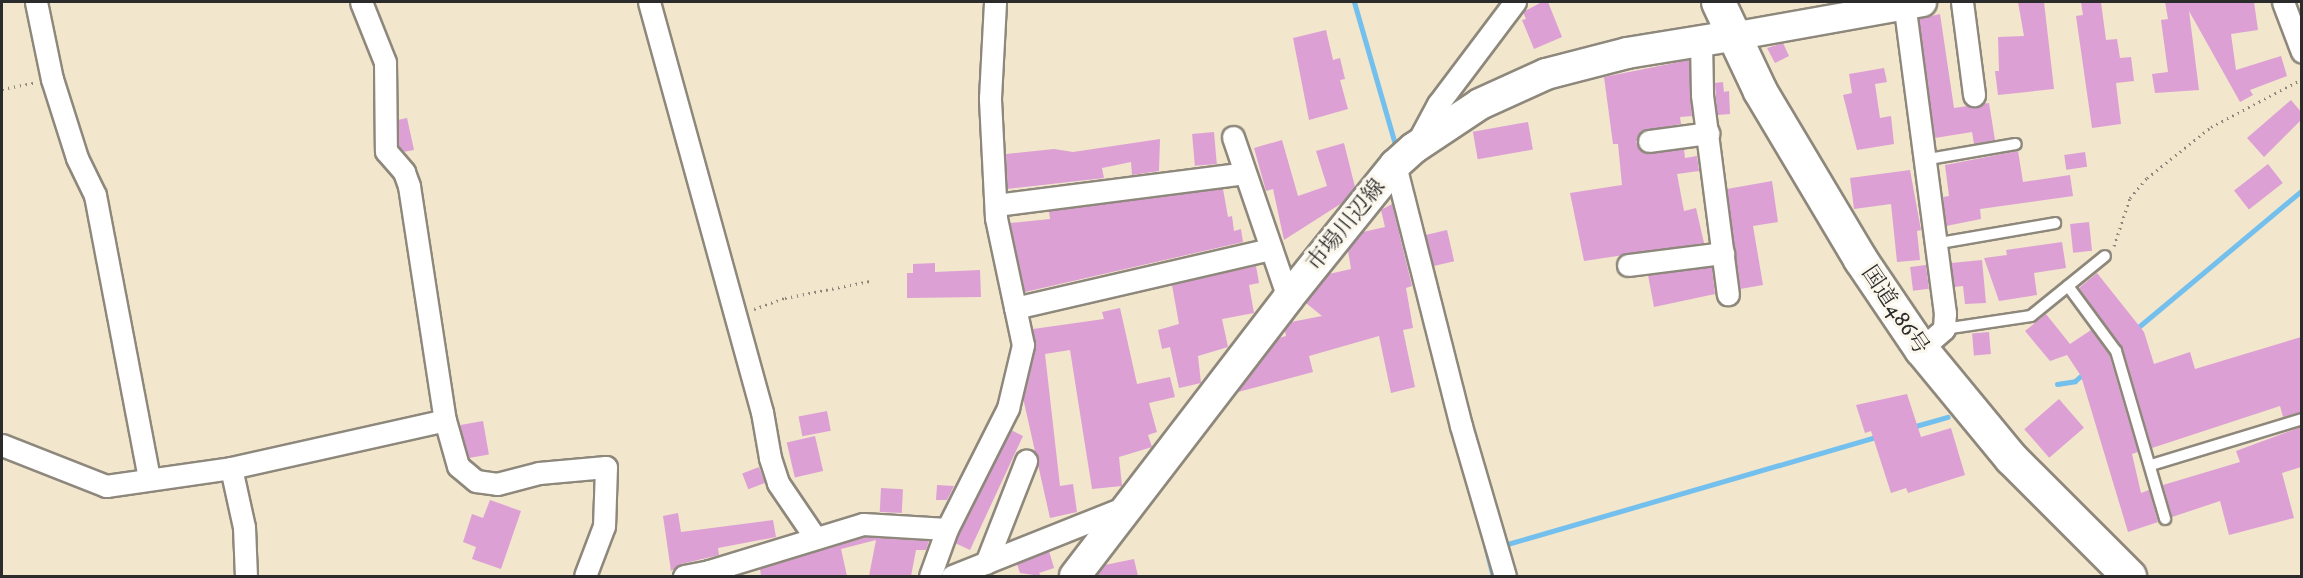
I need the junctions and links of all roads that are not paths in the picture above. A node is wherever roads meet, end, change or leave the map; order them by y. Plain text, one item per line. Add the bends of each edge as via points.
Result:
1 (36, 2) edge
2 (361, 2) edge
3 (649, 2) edge
4 (995, 2) edge
5 (1515, 2) edge
6 (1718, 2) edge
7 (1962, 2) edge
8 (2283, 2) edge
9 (1910, 3) edge
10 (1716, 39) junction
11 (2301, 52) edge
12 (1974, 94) dead end
13 (1708, 133) junction
14 (1233, 137) dead end
15 (1649, 141) dead end
16 (2016, 144) dead end
17 (1405, 156) junction
18 (1923, 160) junction
19 (1245, 173) junction
20 (996, 206) junction
21 (2055, 224) dead end
22 (1934, 244) junction
23 (1271, 249) junction
24 (1723, 253) junction
25 (2105, 256) road end
26 (1628, 265) dead end
27 (2068, 286) junction
28 (1728, 294) dead end
29 (1288, 298) junction
30 (1015, 308) junction
31 (1932, 339) junction
32 (2301, 419) edge
33 (445, 420) junction
34 (2, 445) edge
35 (1026, 461) dead end
36 (2151, 465) junction
37 (231, 468) junction
38 (149, 479) junction
39 (1128, 506) junction
40 (2165, 519) dead end
41 (947, 529) junction
42 (814, 536) junction
43 (986, 563) junction
44 (710, 574) edge
45 (1078, 575) edge
46 (246, 576) edge
47 (585, 576) edge
48 (684, 576) edge
49 (930, 576) edge
50 (952, 576) edge
51 (1505, 576) edge
52 (2129, 576) edge

1 - 38 street via 52,79 77,158 95,195
2 - 33 street via 385,62 386,151 404,172 409,186
3 - 42 street via 778,483
4 - 20 street via 990,98
5 - 17 street via 1438,104
6 - 10 highway, 国道486号
7 - 12 street
8 - 11 street
9 - 10 street
9 - 18 street
10 - 13 street
10 - 17 main road, 市場川辺線 via 1627,53 1546,74 1480,105
10 - 31 highway, 国道486号 via 1854,249
13 - 15 street
13 - 24 street
14 - 19 street
16 - 18 lane
17 - 29 main road, 市場川辺線
17 - 51 street via 1461,426
18 - 22 street
19 - 20 street
19 - 23 street
20 - 30 street
21 - 22 lane
22 - 31 street
23 - 29 street
23 - 30 street
24 - 26 street
24 - 28 street
25 - 27 lane
27 - 31 lane via 2031,316
27 - 36 lane via 2114,348
29 - 39 main road, 市場川辺線
30 - 41 street via 1023,345 1008,408
31 - 52 highway, 国道486号 via 2010,458
32 - 36 lane
33 - 37 street
33 - 47 street via 458,466 476,481 497,484 539,473 606,467 604,526
34 - 38 street via 39,456 97,484
35 - 43 street
36 - 40 lane
37 - 38 street
37 - 46 street via 244,527
39 - 43 street
39 - 45 main road, 市場川辺線
41 - 42 street via 863,524
41 - 49 street
42 - 44 street
43 - 50 street
44 - 48 street

